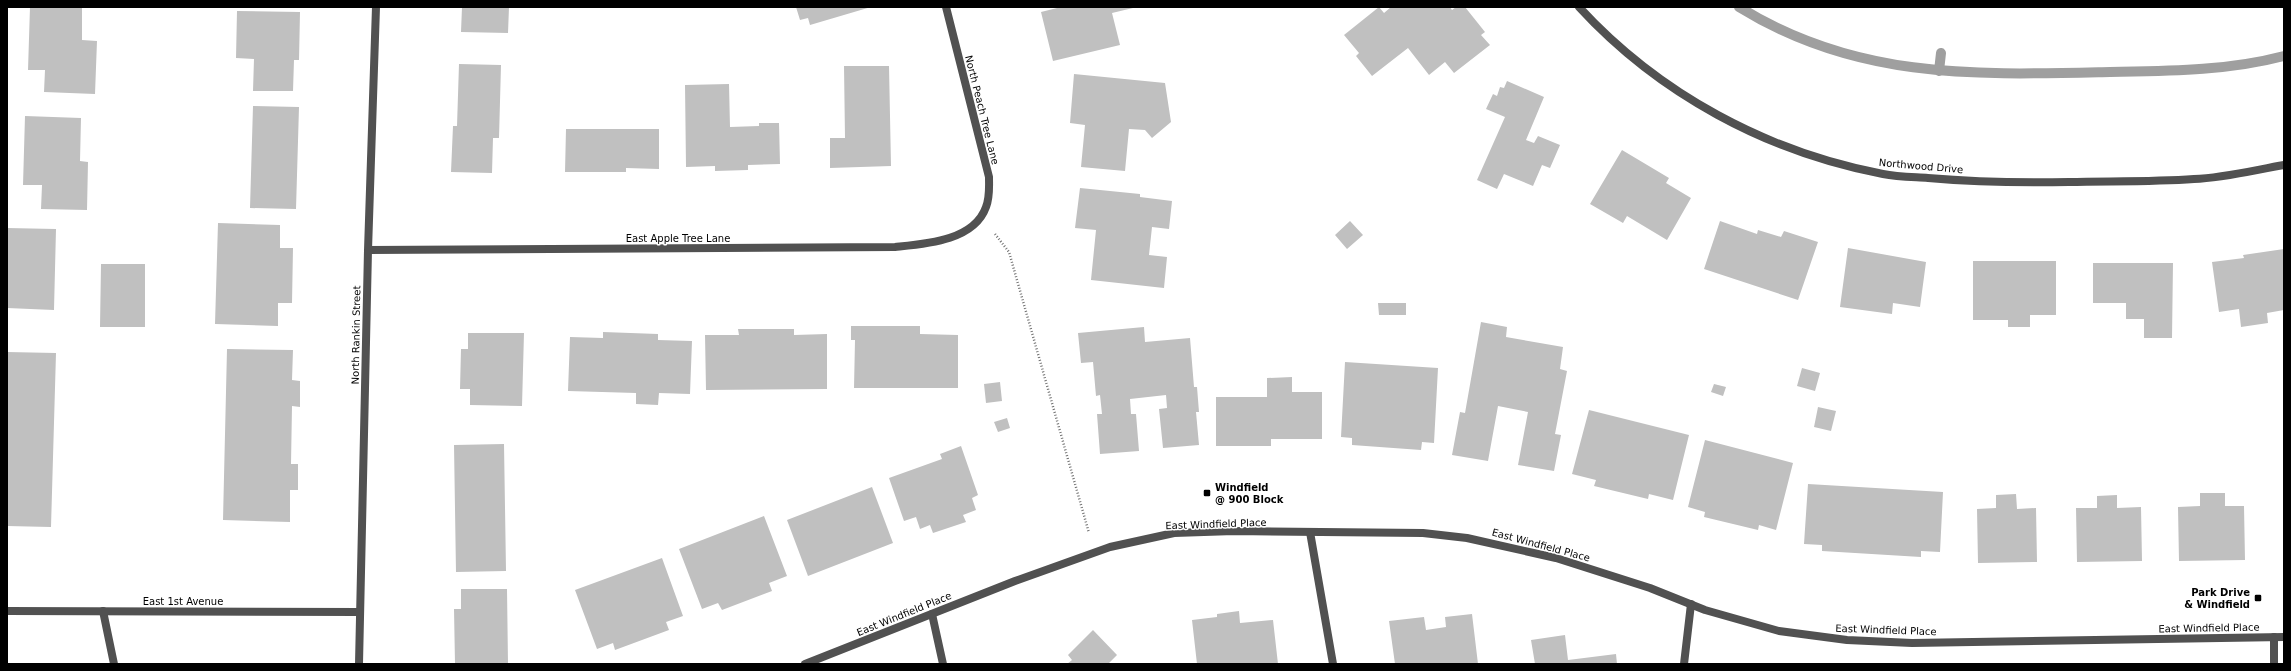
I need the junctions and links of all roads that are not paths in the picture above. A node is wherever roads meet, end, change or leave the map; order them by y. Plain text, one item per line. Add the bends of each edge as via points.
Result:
1 (376, 7) edge
2 (946, 7) edge
3 (1579, 7) edge
4 (2284, 165) edge
5 (980, 217) joint
6 (368, 250) junction
7 (1310, 532) junction
8 (1691, 604) junction
9 (7, 611) edge
10 (103, 611) junction
11 (360, 612) junction
12 (932, 614) junction
13 (2274, 637) junction
14 (2284, 637) edge
15 (114, 664) edge
16 (360, 664) edge
17 (805, 664) edge
18 (943, 664) edge
19 (1333, 664) edge
20 (1684, 664) edge
21 (2274, 664) edge

1 - 6 street, North Rankin Street
2 - 5 street, North Peach Tree Lane via 989,177 989,196 986,209
3 - 4 street, Northwood Drive via 1639,61 1687,98 1736,125 1814,157 1884,175 2036,182 2188,180
5 - 6 street, East Apple Tree Lane via 967,231 919,244 895,247
6 - 11 street, North Rankin Street
7 - 8 street, East Windfield Place via 1424,533 1467,538 1556,558
7 - 12 street, East Windfield Place via 1234,531 1174,534 1110,547
7 - 19 street
8 - 13 street, East Windfield Place via 1779,631 1847,640 1912,643
8 - 20 street
9 - 10 street, East 1st Avenue
10 - 11 street, East 1st Avenue
10 - 15 street
11 - 16 street, North Rankin Street
12 - 17 street, East Windfield Place
12 - 18 street
13 - 14 street, East Windfield Place
13 - 21 street

